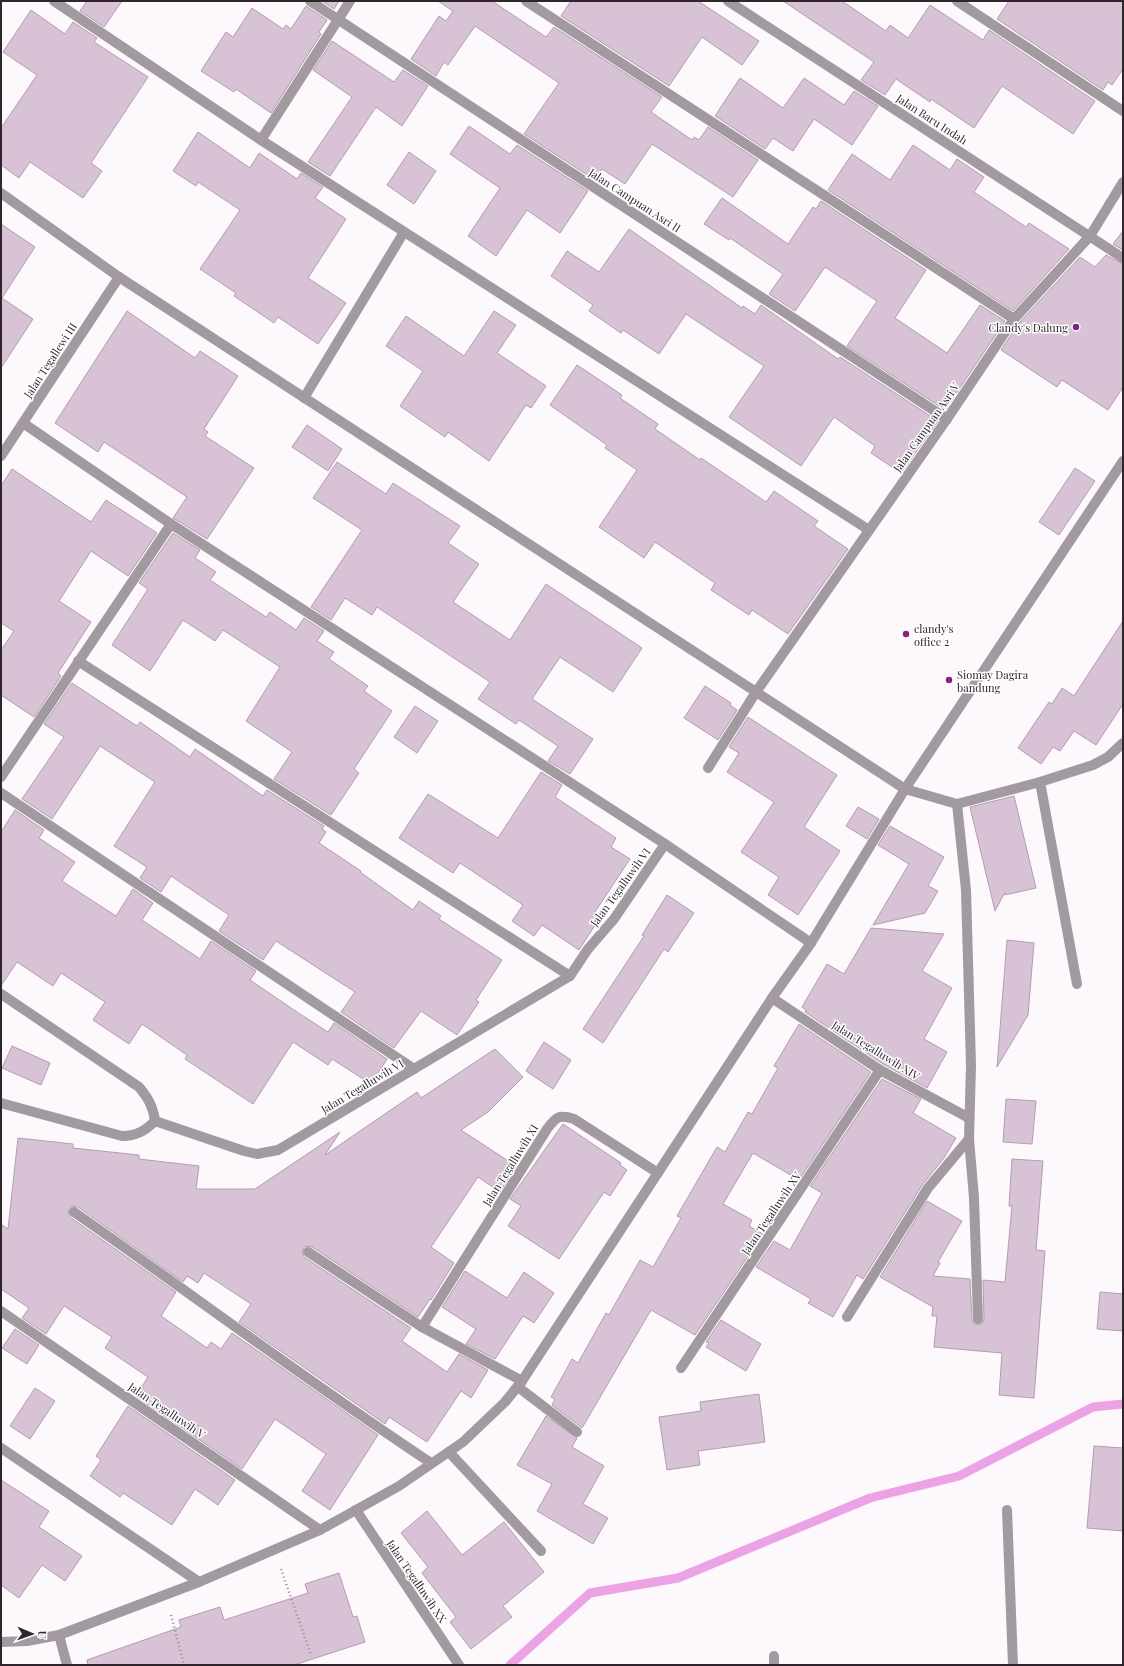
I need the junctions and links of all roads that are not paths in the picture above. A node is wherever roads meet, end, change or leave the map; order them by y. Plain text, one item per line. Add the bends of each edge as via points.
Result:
1 (54, 1) edge
2 (310, 1) edge
3 (350, 1) edge
4 (526, 1) edge
5 (728, 1) edge
6 (957, 1) edge
7 (338, 19) junction
8 (1123, 111) edge
9 (261, 140) junction
10 (1123, 182) edge
11 (1, 193) edge
12 (404, 232) junction
13 (1090, 236) junction
14 (1123, 258) edge
15 (119, 277) junction
16 (1014, 319) junction
17 (304, 398) junction
18 (947, 419) junction
19 (23, 423) junction
20 (1, 456) edge
21 (1123, 461) edge
22 (171, 524) junction
23 (868, 530) junction
24 (78, 661) junction
25 (756, 692) junction
26 (1123, 743) edge
27 (708, 768) dead end
28 (1, 777) edge
29 (1040, 782) junction
30 (905, 789) junction
31 (1, 793) edge
32 (957, 804) junction
33 (666, 844) junction
34 (811, 942) junction
35 (570, 976) junction
36 (1077, 984) dead end
37 (1, 994) edge
38 (772, 998) junction
39 (414, 1069) junction
40 (880, 1070) junction
41 (1, 1103) edge
42 (969, 1118) junction
43 (155, 1121) junction
44 (970, 1139) junction
45 (658, 1173) junction
46 (74, 1212) dead end
47 (308, 1252) dead end
48 (1, 1311) edge
49 (847, 1317) dead end
50 (978, 1319) dead end
51 (422, 1327) junction
52 (681, 1368) dead end
53 (520, 1384) junction
54 (577, 1432) dead end
55 (1, 1448) edge
56 (448, 1452) junction
57 (431, 1463) junction
58 (356, 1510) junction
59 (1007, 1510) dead end
60 (320, 1530) junction
61 (541, 1552) dead end
62 (199, 1582) junction
63 (59, 1635) junction
64 (1, 1642) edge
65 (67, 1665) edge
66 (459, 1665) edge
67 (1013, 1665) edge

1 - 9 street
2 - 7 street, Jalan Campuan Asri II
3 - 7 street
4 - 16 street
5 - 13 street, Jalan Baru Indah
6 - 8 street
7 - 9 street
7 - 18 street, Jalan Campuan Asri II
9 - 12 street
10 - 13 street, Jalan Campuan Asri V
11 - 15 street
12 - 17 street
12 - 23 street
13 - 14 street, Jalan Baru Indah
13 - 16 street, Jalan Campuan Asri V
15 - 17 street
15 - 19 street, Jalan Tegallewi III
16 - 18 street, Jalan Campuan Asri V
17 - 25 street
18 - 23 street, Jalan Campuan Asri V
19 - 20 street, Jalan Tegallewi III
19 - 22 street
21 - 30 street
22 - 24 street
22 - 33 street
23 - 25 street, Jalan Campuan Asri V
24 - 28 street
24 - 35 street
25 - 27 street, Jalan Campuan Asri V
25 - 30 street
26 - 29 street via 1108,757 1093,765
29 - 32 street
29 - 36 street
30 - 32 street
30 - 34 street
31 - 39 street
32 - 42 street via 966,898
33 - 34 street
33 - 35 street, Jalan Tegalluwih VI via 614,919 588,949
34 - 38 street
35 - 39 street, Jalan Tegalluwih VI
37 - 43 street via 139,1086 149,1099
38 - 40 street, Jalan Tegalluwih XIV
38 - 45 street
39 - 43 street, Jalan Tegalluwih VI via 278,1150 257,1154
40 - 42 street, Jalan Tegalluwih XIV
40 - 52 street, Jalan Tegalluwih XV
41 - 43 street via 122,1136 142,1132
42 - 44 street
44 - 49 street via 928,1188
44 - 50 street
45 - 51 street, Jalan Tegalluwih XI via 574,1119 564,1116 556,1119 547,1129
45 - 53 street
46 - 57 street via 189,1292 340,1403
47 - 51 street
48 - 60 street, Jalan Tegalluwih V
51 - 53 street
53 - 54 street
53 - 56 street via 463,1442
55 - 62 street
56 - 57 street
56 - 61 street
57 - 58 street via 399,1486
58 - 60 street
58 - 66 street, Jalan Tegalluwih XX
59 - 67 street
60 - 62 street
62 - 63 street
63 - 64 street via 27,1641
63 - 65 street

